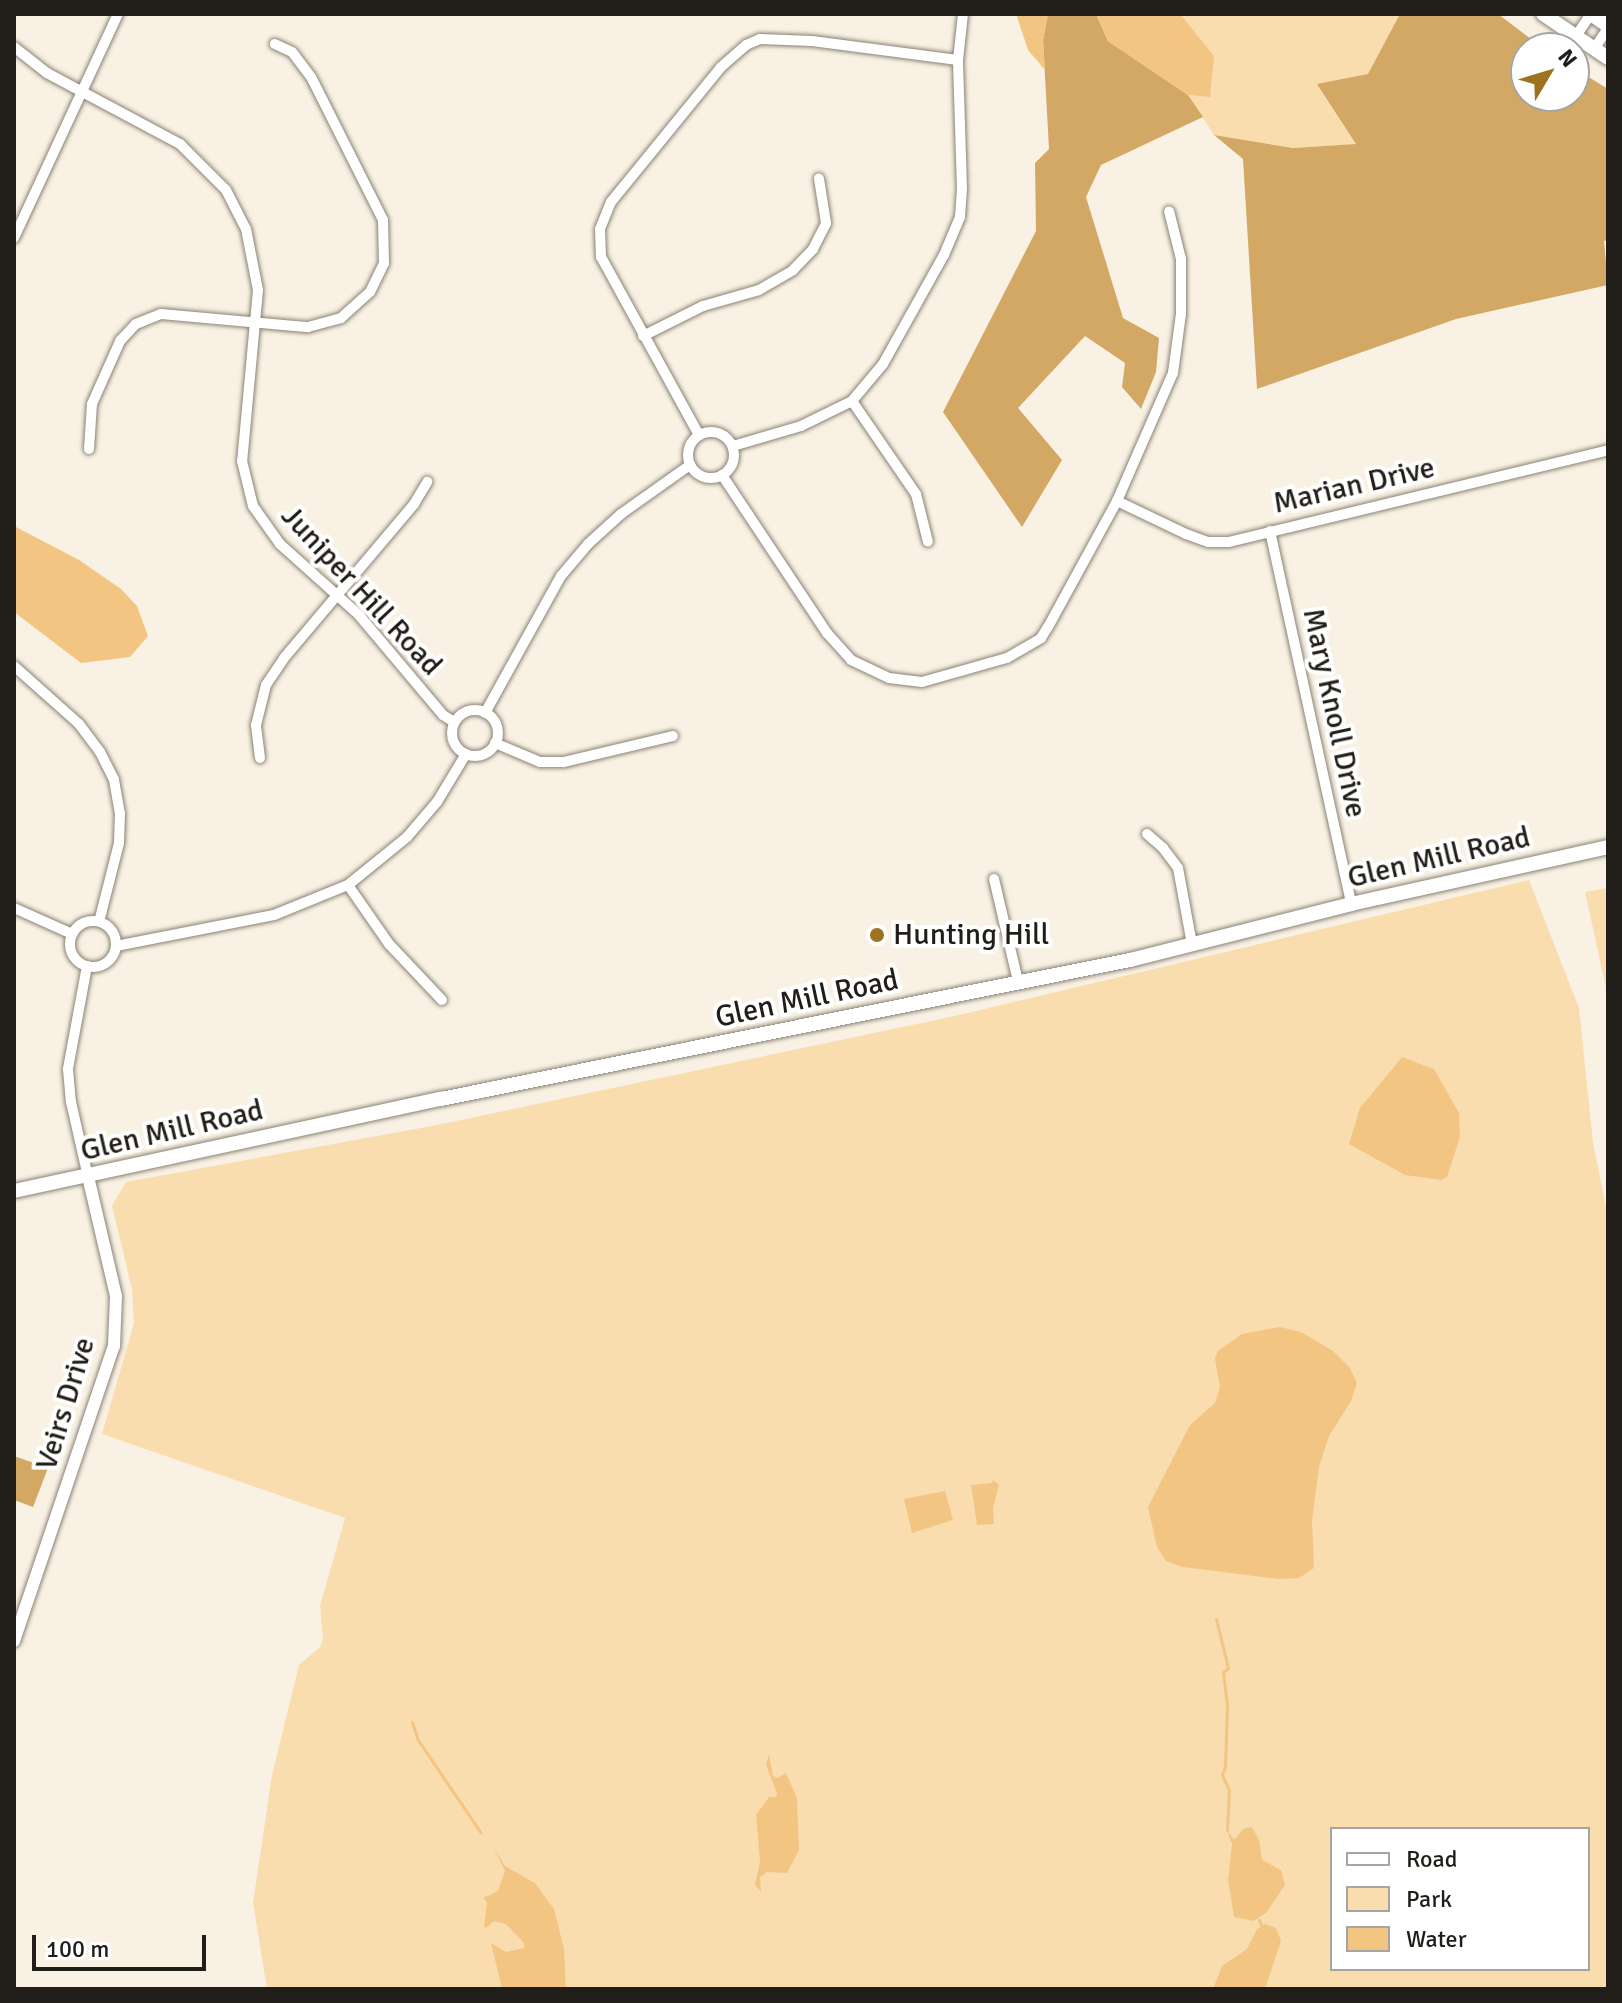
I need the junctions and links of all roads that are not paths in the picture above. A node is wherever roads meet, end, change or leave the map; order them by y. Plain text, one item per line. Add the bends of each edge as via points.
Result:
1 (118, 14) edge
2 (963, 14) edge
3 (1543, 14) edge
4 (1591, 14) edge
5 (1608, 27) edge
6 (1570, 32) edge
7 (1579, 32) edge
8 (275, 44) dead end
9 (1590, 46) edge
10 (14, 47) edge
11 (1594, 49) junction
12 (1608, 58) edge
13 (958, 60) junction
14 (81, 90) junction
15 (819, 179) dead end
16 (1169, 211) dead end
17 (14, 238) edge
18 (255, 323) junction
19 (643, 336) junction
20 (852, 401) junction
21 (699, 435) junction
22 (733, 446) junction
23 (89, 449) dead end
24 (1608, 450) edge
25 (690, 465) junction
26 (722, 475) junction
27 (427, 482) dead end
28 (1117, 501) junction
29 (1270, 531) junction
30 (928, 542) dead end
31 (338, 595) junction
32 (14, 666) edge
33 (485, 713) junction
34 (454, 722) junction
35 (673, 736) dead end
36 (495, 743) junction
37 (466, 754) junction
38 (260, 758) dead end
39 (1147, 834) dead end
40 (1608, 847) edge
41 (994, 879) dead end
42 (348, 885) junction
43 (1351, 904) junction
44 (14, 908) edge
45 (99, 922) junction
46 (72, 934) junction
47 (1192, 944) junction
48 (116, 946) junction
49 (87, 966) junction
50 (1018, 981) junction
51 (442, 1000) dead end
52 (88, 1177) junction
53 (14, 1191) edge
54 (14, 1641) edge

1 - 14 street
2 - 13 street
3 - 6 main road
4 - 5 main road
4 - 7 street
5 - 11 street
8 - 18 street via 292,52 311,77 375,203 386,235 384,263 370,292 341,318 308,327
9 - 11 main road
10 - 14 street, Juniper Hill Road via 47,73
11 - 12 main road
13 - 19 street via 781,38 760,39 736,53 621,188 604,217 601,257
13 - 20 street via 960,217 883,364
14 - 17 street
14 - 18 street, Juniper Hill Road via 180,144 226,190 251,244 258,290
15 - 19 street via 826,223 813,249 793,270 759,290 703,306
16 - 28 street via 1181,259 1173,373
18 - 23 street via 161,314 136,324 120,341 92,404
18 - 31 street, Juniper Hill Road via 242,445 245,486 270,533
19 - 21 street
20 - 22 street via 801,426
20 - 30 street via 916,494
21 - 22 street via 715,432
21 - 25 street via 690,445
22 - 26 street via 732,466
24 - 29 street, Marian Drive
25 - 26 street via 701,475
25 - 33 street via 642,496 561,576
26 - 28 street via 827,633 851,660 889,678 922,682 1007,658 1041,638
27 - 31 street
28 - 29 street, Marian Drive via 1208,542
29 - 43 street, Mary Knoll Drive
31 - 34 street, Juniper Hill Road
31 - 38 street via 266,685 256,725
32 - 45 street via 85,731 114,780 119,843
33 - 34 street via 471,710
33 - 36 street via 495,722
34 - 37 street via 455,745
35 - 36 street via 564,762 532,760
36 - 37 street via 486,753
37 - 42 street via 437,802 407,837
39 - 47 street via 1178,868
40 - 43 main road, Glen Mill Road
41 - 50 street
42 - 48 street via 274,915
42 - 51 street via 389,944
43 - 47 main road, Glen Mill Road
44 - 46 street
45 - 46 street via 81,925
45 - 48 street via 112,931
46 - 49 street via 74,957
47 - 50 main road, Glen Mill Road
48 - 49 street via 106,963
49 - 52 street via 68,1069
50 - 52 main road, Glen Mill Road
52 - 53 main road, Glen Mill Road
52 - 54 street, Veirs Drive via 116,1296 114,1346

